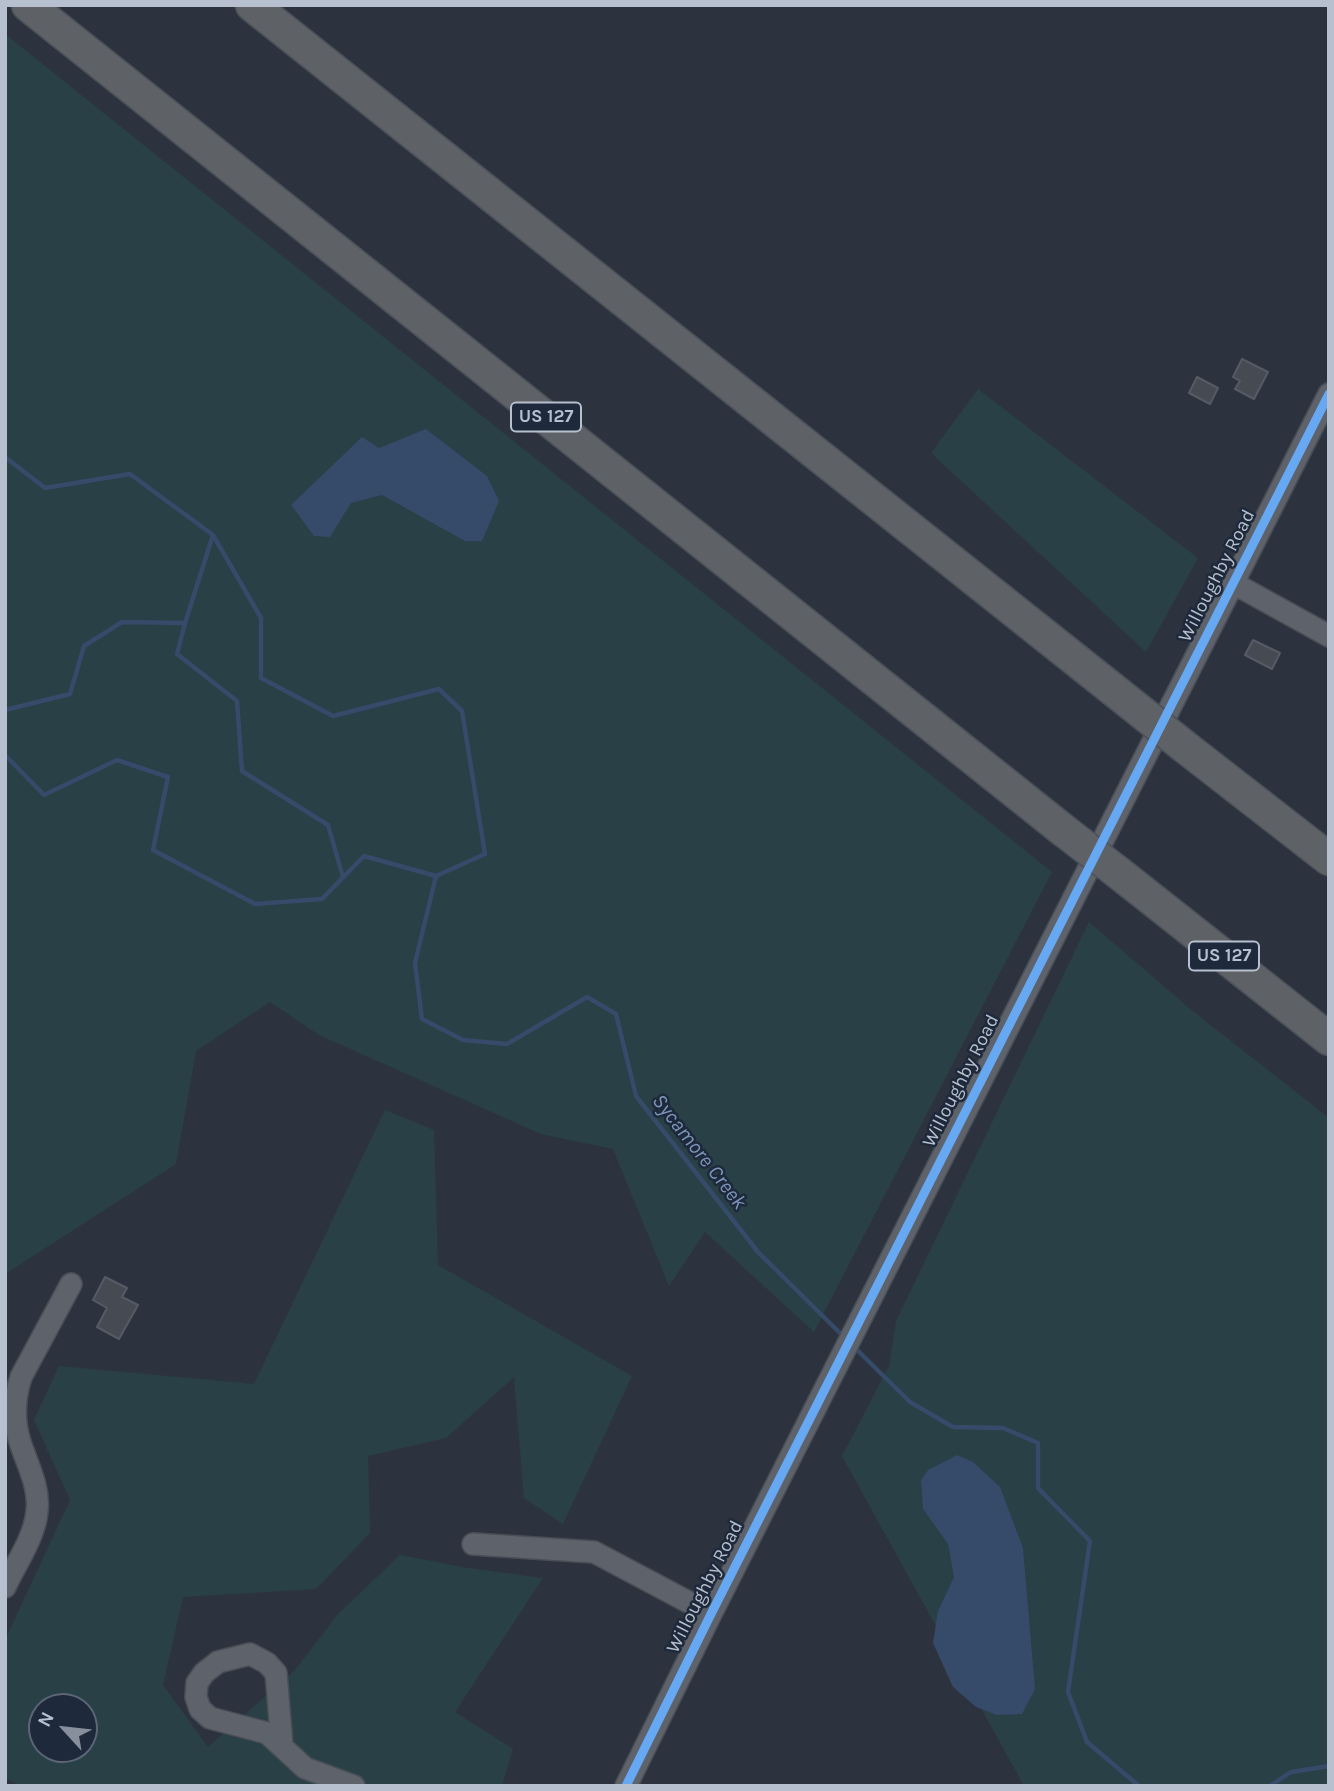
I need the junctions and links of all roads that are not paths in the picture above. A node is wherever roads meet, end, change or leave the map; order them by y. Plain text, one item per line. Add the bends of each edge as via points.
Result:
1 (28, 5) edge
2 (252, 5) edge
3 (286, 5) edge
4 (500, 202) junction
5 (1329, 394) edge
6 (1233, 583) junction
7 (1329, 636) edge
8 (1329, 859) edge
9 (1329, 1039) edge
10 (71, 1284) dead end
11 (473, 1544) dead end
12 (5, 1587) edge
13 (711, 1614) junction
14 (282, 1745) junction
15 (354, 1786) edge
16 (626, 1786) edge

1 - 9 highway, US 127, bridge
2 - 4 highway
3 - 4 highway
4 - 8 highway, bridge
5 - 6 street, Willoughby Road
6 - 7 street
6 - 13 street, Willoughby Road
10 - 12 street via 16,1392 19,1440 33,1477 37,1511
11 - 13 street via 594,1552
13 - 16 street, Willoughby Road
14 - 14 street via 267,1733 210,1718 200,1709 197,1683 204,1673 218,1662 250,1654 267,1662 276,1673
14 - 15 street via 305,1768

